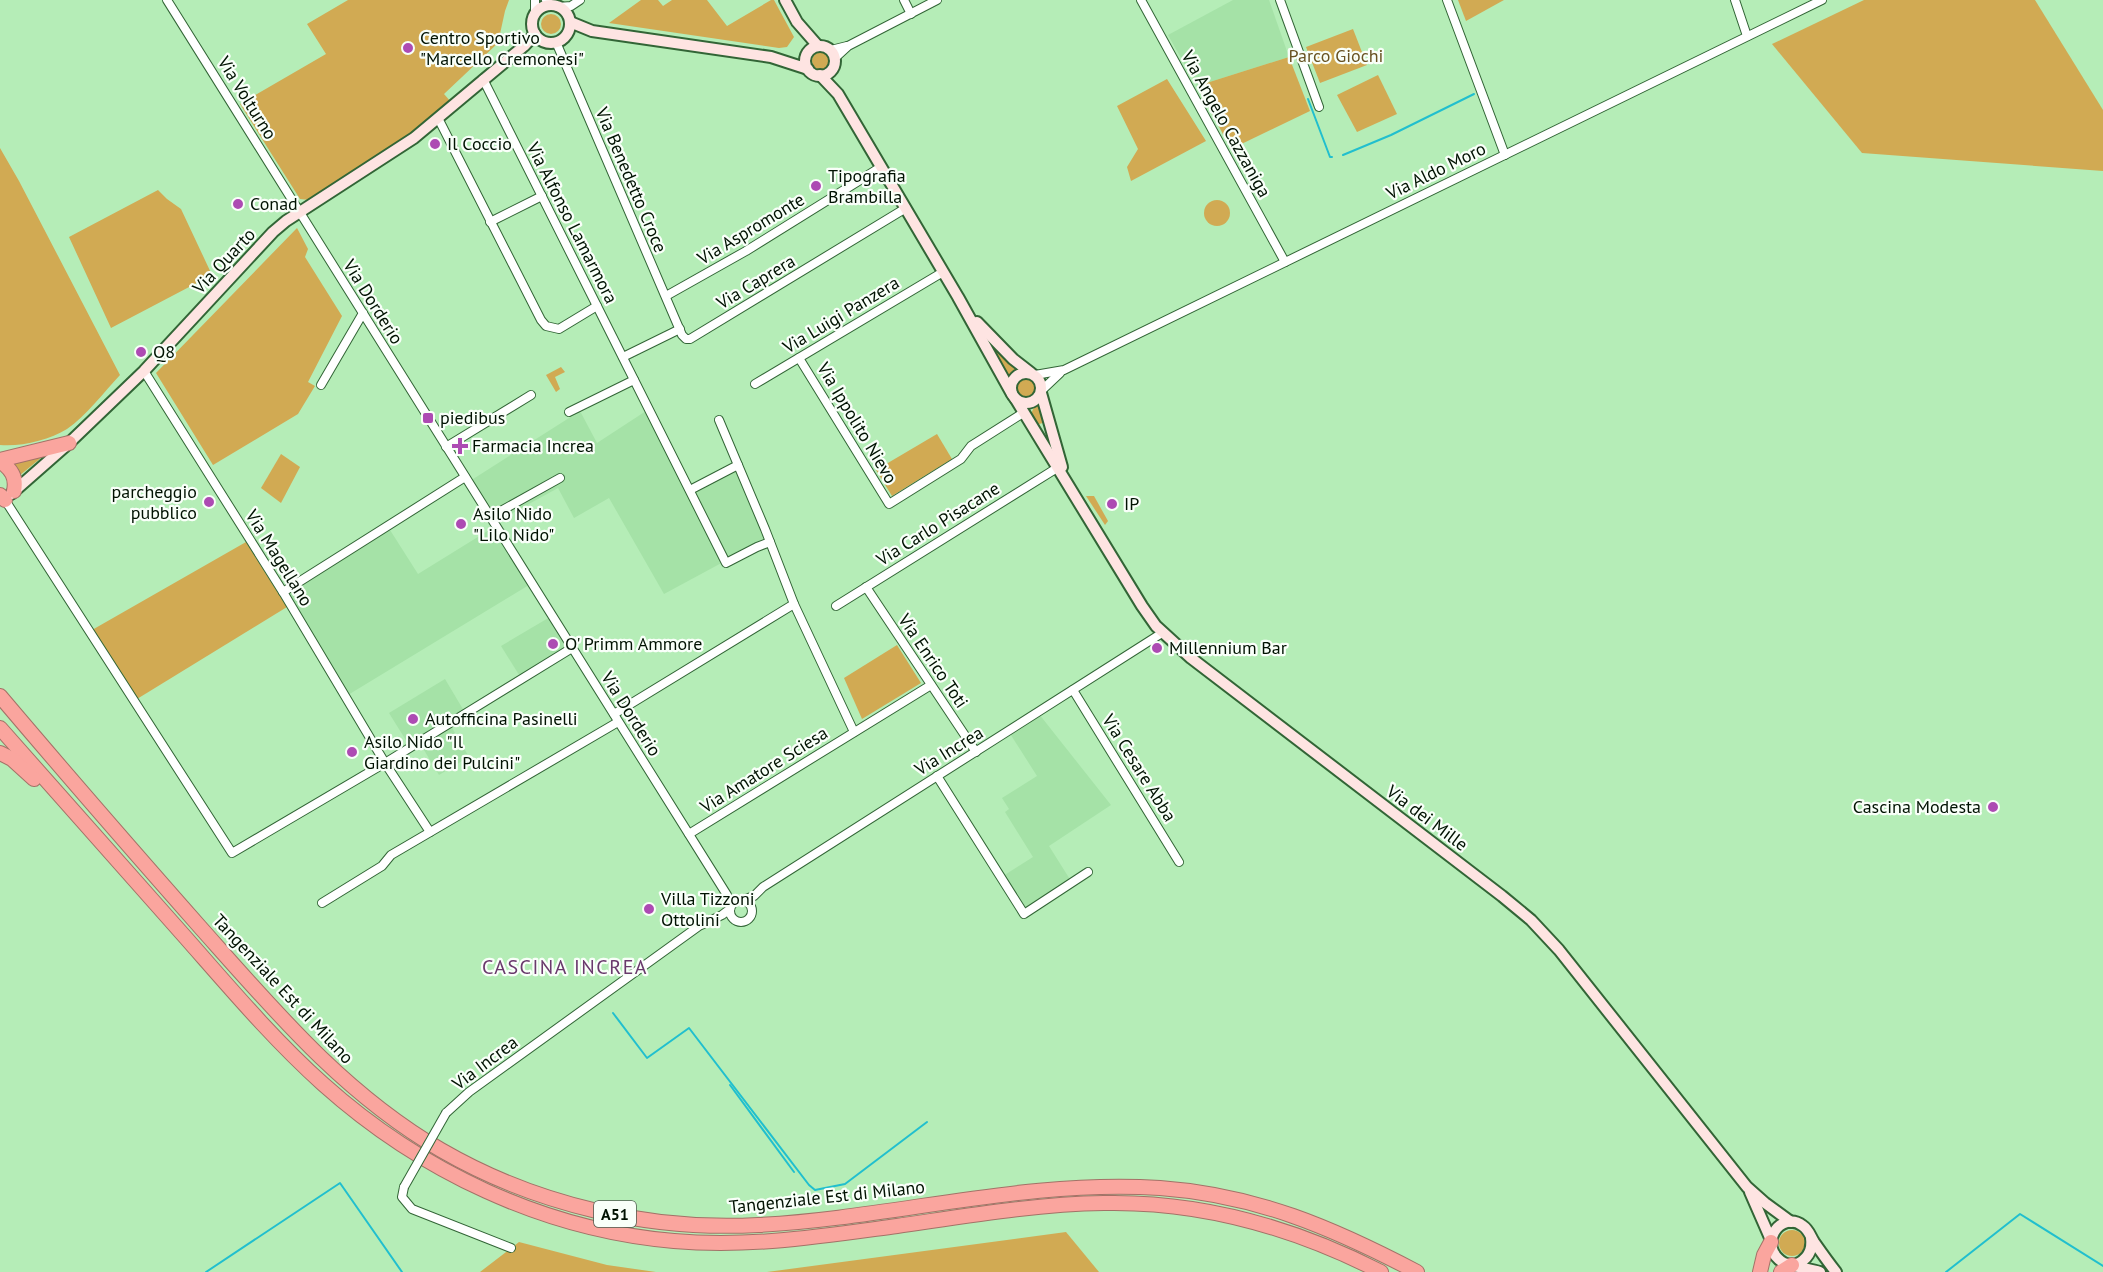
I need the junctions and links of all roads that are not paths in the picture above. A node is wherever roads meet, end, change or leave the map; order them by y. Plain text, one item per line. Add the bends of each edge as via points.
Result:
1 (168, 0) edge
2 (535, 0) edge
3 (580, 0) edge
4 (785, 0) edge
5 (904, 0) edge
6 (937, 0) edge
7 (1141, 0) edge
8 (1280, 0) edge
9 (1447, 0) edge
10 (1735, 0) edge
11 (1822, 0) edge
12 (551, 4) edge
13 (535, 14) junction
14 (911, 14) junction
15 (570, 22) junction
16 (592, 31) junction
17 (1748, 36) junction
18 (538, 37) junction
19 (559, 41) junction
20 (811, 50) junction
21 (771, 57) junction
22 (833, 59) junction
23 (808, 69) junction
24 (820, 75) junction
25 (483, 79) junction
26 (835, 90) junction
27 (1319, 107) dead end
28 (438, 118) junction
29 (1505, 155) junction
30 (881, 167) junction
31 (542, 196) junction
32 (906, 208) junction
33 (300, 213) junction
34 (490, 222) junction
35 (1285, 262) junction
36 (943, 272) junction
37 (666, 296) junction
38 (957, 297) junction
39 (597, 306) junction
40 (363, 313) junction
41 (680, 328) junction
42 (623, 357) junction
43 (799, 358) junction
44 (1064, 370) junction
45 (144, 371) junction
46 (1033, 374) junction
47 (634, 380) junction
48 (755, 384) dead end
49 (321, 385) dead end
50 (1042, 392) junction
51 (531, 395) dead end
52 (1013, 396) junction
53 (569, 412) dead end
54 (1023, 413) junction
55 (719, 420) dead end
56 (69, 443) junction
57 (446, 447) junction
58 (0, 461) edge
59 (738, 465) junction
60 (1057, 468) junction
61 (465, 477) junction
62 (560, 478) dead end
63 (690, 490) junction
64 (1074, 494) junction
65 (5, 498) edge
66 (490, 518) junction
67 (770, 542) junction
68 (866, 587) junction
69 (283, 592) junction
70 (794, 603) junction
71 (836, 606) dead end
72 (1162, 633) junction
73 (572, 648) junction
74 (931, 685) junction
75 (1073, 690) junction
76 (0, 696) edge
77 (614, 714) junction
78 (618, 722) junction
79 (0, 728) edge
80 (854, 732) junction
81 (976, 752) junction
82 (0, 753) edge
83 (385, 763) junction
84 (937, 776) junction
85 (430, 832) junction
86 (689, 834) junction
87 (103, 845) junction
88 (1179, 862) dead end
89 (1088, 872) dead end
90 (727, 895) junction
91 (754, 896) junction
92 (740, 900) junction
93 (322, 903) dead end
94 (751, 906) junction
95 (730, 908) junction
96 (722, 915) junction
97 (734, 920) junction
98 (1747, 1186) junction
99 (1791, 1222) junction
100 (1811, 1238) junction
101 (1771, 1241) junction
102 (511, 1248) dead end
103 (1790, 1267) edge
104 (1381, 1272) edge
105 (1417, 1272) edge
106 (1760, 1272) edge
107 (1820, 1272) edge
108 (1836, 1272) edge

1 - 33 street, Via Volturno
2 - 13 street
3 - 12 street via 571,6
4 - 20 main road
5 - 14 street
6 - 14 street
7 - 35 street, Via Angelo Cazzaniga
8 - 27 street
9 - 29 street
10 - 17 street
11 - 17 street, Via Aldo Moro
12 - 13 main road
12 - 15 main road via 566,13
13 - 18 main road via 532,24
14 - 22 street via 848,46
15 - 16 main road
15 - 19 main road via 568,32
16 - 19 main road
16 - 21 main road
17 - 29 street, Via Aldo Moro
18 - 19 main road via 546,42
18 - 25 main road, Via Quarto
19 - 37 street, Via Benedetto Croce
20 - 21 main road
20 - 22 main road via 827,47
20 - 23 main road via 806,61
21 - 23 main road
22 - 24 main road via 824,75
22 - 26 main road, Via dei Mille
23 - 24 main road
24 - 26 main road, Via dei Mille
25 - 28 main road, Via Quarto
25 - 31 street, Via Alfonso Lamarmora
26 - 30 main road, Via dei Mille
28 - 33 main road, Via Quarto via 403,146
28 - 34 street
29 - 35 street, Via Aldo Moro
30 - 32 main road, Via dei Mille
30 - 37 street, Via Aspromonte
31 - 34 street
31 - 39 street, Via Alfonso Lamarmora
32 - 36 main road, Via dei Mille
32 - 41 street, Via Caprera via 690,339 684,338
33 - 40 street, Via Dorderio
33 - 45 main road, Via Quarto via 273,232
34 - 39 street via 546,326 559,329
35 - 44 street, Via Aldo Moro
36 - 38 main road, Via dei Mille
36 - 43 street, Via Luigi Panzera
37 - 41 street, Via Benedetto Croce
38 - 46 main road, Via dei Mille via 989,336
38 - 52 main road, Via dei Mille
39 - 42 street, Via Alfonso Lamarmora
40 - 49 street
40 - 57 street, Via Dorderio
41 - 42 street
42 - 47 street, Via Alfonso Lamarmora
43 - 48 street, Via Luigi Panzera
43 - 54 street, Via Ippolito Nievo via 889,504 961,459 971,446
44 - 46 street, Via Aldo Moro
44 - 50 street, Via Aldo Moro
45 - 56 main road, Via Quarto
45 - 69 street, Via Magellano
46 - 50 main road via 1041,382
46 - 52 main road via 1021,373 1013,379
47 - 53 street
47 - 63 street, Via Alfonso Lamarmora
50 - 52 main road via 1024,404
50 - 64 main road, Via dei Mille via 1057,453
51 - 57 street
52 - 54 main road, Via dei Mille
54 - 60 main road, Via dei Mille
55 - 59 street, Via Amatore Sciesa
56 - 58 highway
56 - 65 main road, Via Quarto
57 - 61 street, Via Dorderio
58 - 65 highway via 14,476
59 - 63 street
59 - 67 street, Via Amatore Sciesa
60 - 64 main road, Via dei Mille
60 - 68 street, Via Carlo Pisacane
61 - 66 street, Via Dorderio
61 - 69 street
62 - 66 street
63 - 67 street, Via Alfonso Lamarmora via 726,563
64 - 72 main road, Via dei Mille
65 - 83 street via 232,853
66 - 73 street, Via Dorderio
67 - 70 street, Via Amatore Sciesa
68 - 71 street, Via Carlo Pisacane
68 - 74 street, Via Enrico Toti
69 - 83 street, Via Magellano
70 - 77 street
70 - 80 street, Via Amatore Sciesa
72 - 75 street, Via Increa
72 - 98 main road, Via dei Mille via 1531,920
73 - 77 street, Via Dorderio
73 - 83 street
74 - 80 street, Via Amatore Sciesa
74 - 81 street, Via Enrico Toti
75 - 81 street, Via Increa
75 - 88 street, Via Cesare Abba
76 - 105 highway, Tangenziale Est di Milano / A51 via 313,1051 398,1122 441,1150 497,1178 615,1215 720,1226 791,1222 1071,1188 1179,1190 1241,1200 1296,1216
77 - 78 street, Via Dorderio
78 - 85 street
78 - 86 street, Via Dorderio
79 - 87 highway, Tangenziale Est di Milano / A51
80 - 86 street, Via Amatore Sciesa
81 - 84 street, Via Increa
82 - 87 highway via 21,766
83 - 85 street, Via Magellano
84 - 89 street via 1024,914
84 - 91 street, Via Increa
85 - 93 street
86 - 90 street, Via Dorderio
87 - 104 highway, Tangenziale Est di Milano / A51 via 264,1026 341,1099 439,1168 542,1213 623,1234 723,1244 800,1239 1035,1208 1147,1204 1222,1214 1270,1226 1327,1246
90 - 92 street
90 - 95 street, Via Dorderio
91 - 92 street, Via Increa
91 - 94 street
92 - 94 street
92 - 95 street, Via Increa
94 - 97 street via 747,920
95 - 96 street, Via Increa
95 - 97 street
96 - 97 street
96 - 102 street, Via Increa, bridge via 699,926 469,1092 446,1113 402,1197 412,1209
98 - 99 main road, Via dei Mille
98 - 101 main road, Via dei Mille
99 - 100 main road via 1804,1227
99 - 101 main road via 1778,1227
100 - 103 main road via 1808,1255
100 - 108 main road
101 - 103 main road via 1775,1255
101 - 106 highway
103 - 107 main road

